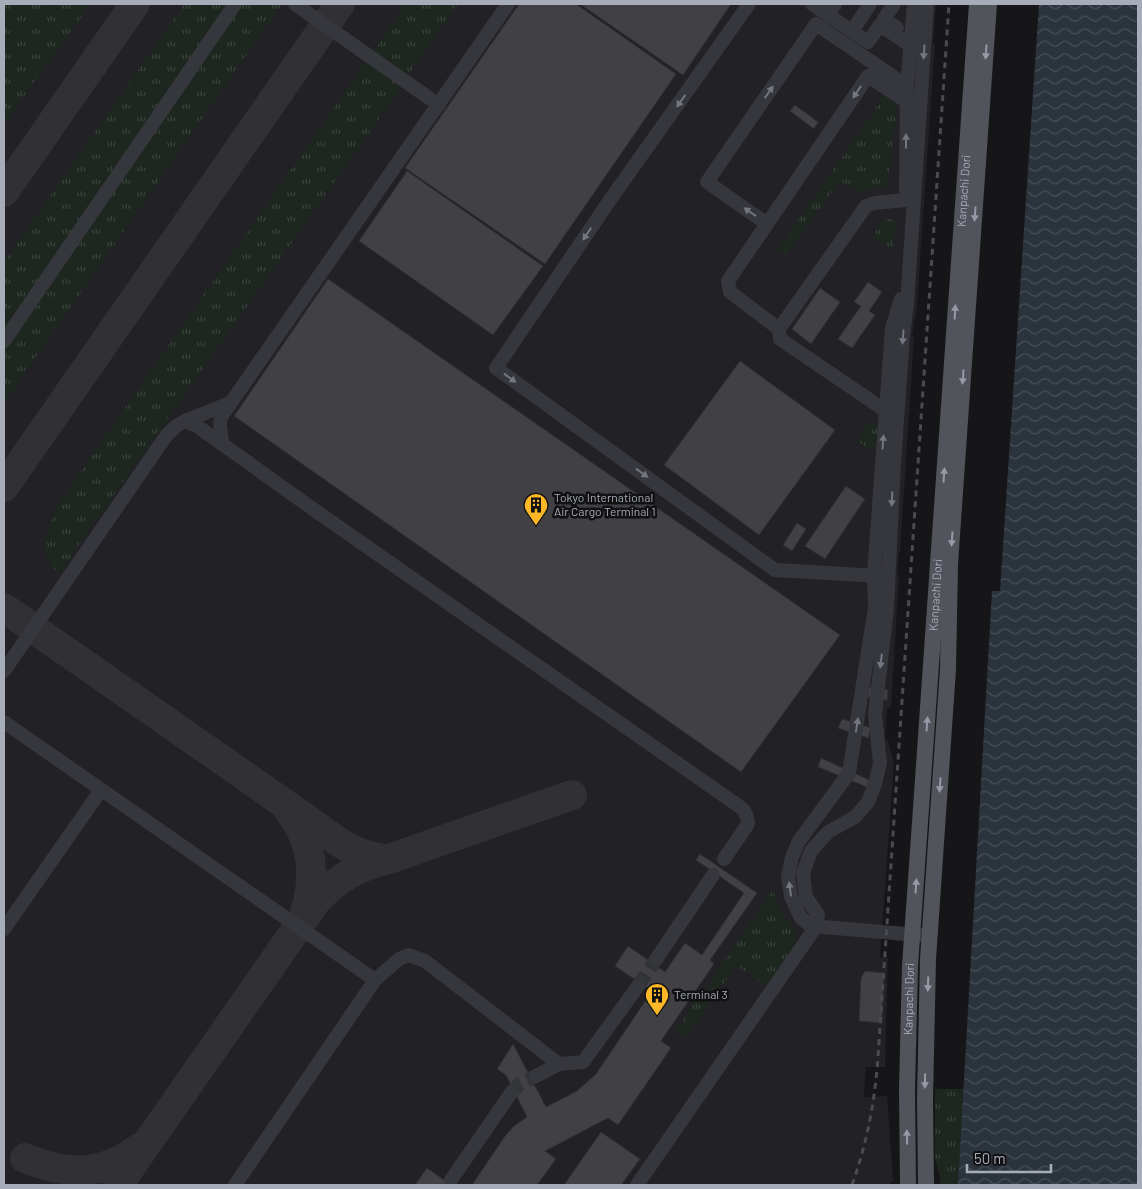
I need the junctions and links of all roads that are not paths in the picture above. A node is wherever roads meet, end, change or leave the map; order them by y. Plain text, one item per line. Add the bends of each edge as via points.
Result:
1 (235, 4) edge
2 (296, 4) edge
3 (508, 4) edge
4 (738, 4) edge
5 (749, 4) edge
6 (812, 4) edge
7 (870, 4) edge
8 (894, 4) edge
9 (914, 4) edge
10 (927, 4) edge
11 (977, 4) edge
12 (989, 4) edge
13 (831, 9) edge
14 (852, 31) junction
15 (911, 42) junction
16 (689, 73) dead end
17 (907, 86) junction
18 (907, 102) junction
19 (439, 104) junction
20 (906, 200) junction
21 (767, 224) junction
22 (779, 329) junction
23 (4, 341) edge
24 (230, 403) junction
25 (886, 411) junction
26 (185, 421) junction
27 (222, 444) junction
28 (874, 575) junction
29 (888, 576) junction
30 (4, 671) edge
31 (4, 722) edge
32 (101, 790) junction
33 (724, 859) dead end
34 (714, 875) dead end
35 (815, 928) junction
36 (4, 929) edge
37 (912, 935) junction
38 (930, 936) junction
39 (657, 958) tunnel mouth
40 (375, 980) junction
41 (638, 986) tunnel mouth
42 (559, 1064) junction
43 (536, 1076) tunnel mouth
44 (511, 1093) tunnel mouth
45 (451, 1180) dead end
46 (235, 1185) edge
47 (637, 1185) edge
48 (908, 1185) edge
49 (926, 1185) edge

1 - 23 street
2 - 19 street
3 - 19 street
4 - 16 street
5 -> 28 street via 496,368 775,570
6 - 13 street
7 - 14 street
8 - 15 street via 884,19
9 - 15 street
10 -> 29 street
37 -> 11 main road, Kanpachi Dori
12 -> 38 main road, Kanpachi Dori via 950,554 948,669
13 - 14 street
14 - 15 street via 868,42 880,25
15 - 17 street
17 - 18 street
21 -> 17 street via 707,182 816,24
20 -> 18 street
18 -> 21 street via 868,76
19 - 24 street
20 - 22 street via 866,206
20 - 25 street via 901,304 892,328
21 - 22 street via 728,281 730,292
22 - 25 street via 780,339
24 - 26 street
24 - 27 street via 221,417
28 -> 25 street
26 - 27 street via 198,426
26 - 30 street via 166,436
27 - 33 street via 743,808 748,824
28 - 29 street
35 -> 28 street via 801,918 791,897 788,876 799,841 849,773 875,607
29 -> 35 street via 875,714 880,763 868,802 855,817 828,832 810,851 803,874 806,897 818,915
31 - 32 street
32 - 36 street
32 - 40 street
34 - 39 street
35 - 37 street
35 - 47 street
37 - 38 street
48 -> 37 main road, Kanpachi Dori via 907,1079
38 -> 49 main road, Kanpachi Dori
40 - 42 street via 399,959 409,955 425,961
40 - 46 street
41 - 42 street via 583,1062
42 - 43 street
44 - 45 street

